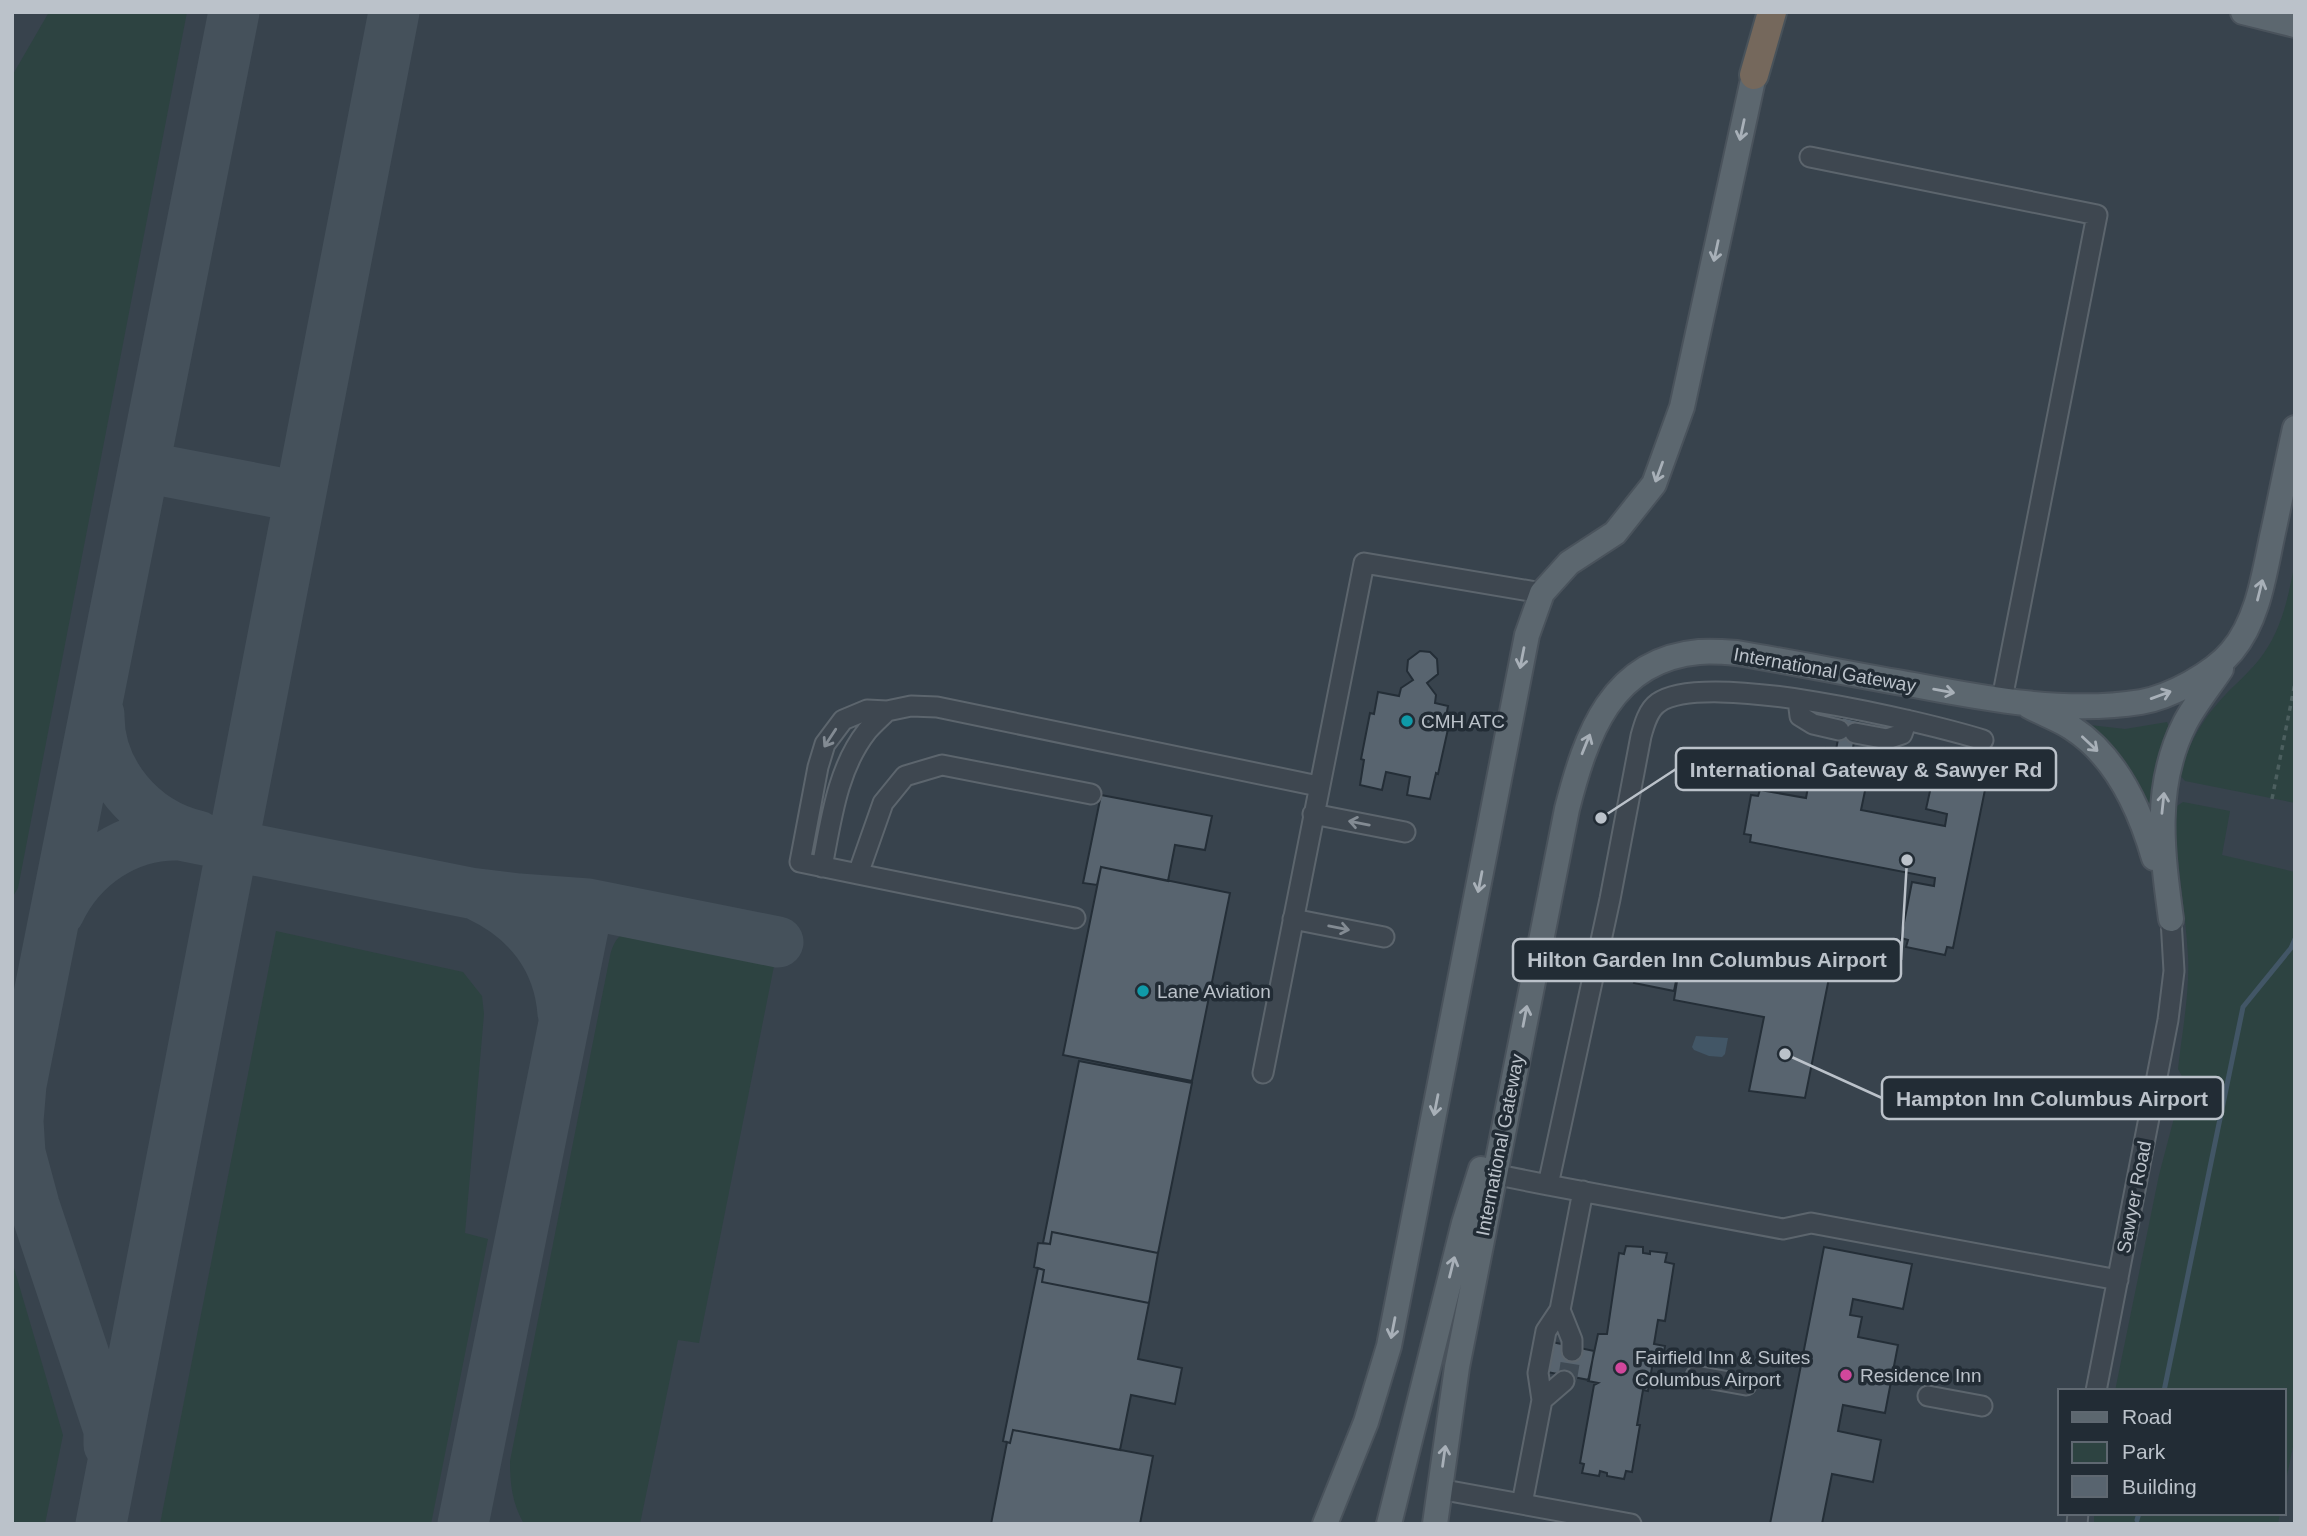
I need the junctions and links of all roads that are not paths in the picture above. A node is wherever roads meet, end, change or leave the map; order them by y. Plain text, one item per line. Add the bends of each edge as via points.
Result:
1 (1755, 12) edge
2 (1772, 12) edge
3 (2243, 12) edge
4 (2295, 25) edge
5 (1754, 75) junction
6 (1810, 158) dead end
7 (2295, 428) edge
8 (1542, 593) junction
9 (2232, 652) junction
10 (1798, 700) junction
11 (2011, 700) junction
12 (887, 711) junction
13 (1907, 719) junction
14 (1983, 740) dead end
15 (1318, 786) junction
16 (1091, 794) dead end
17 (1313, 814) junction
18 (1405, 832) dead end
19 (822, 867) junction
20 (858, 874) junction
21 (1075, 918) dead end
22 (1293, 919) junction
23 (2171, 919) junction
24 (1384, 937) dead end
25 (1518, 1049) junction
26 (1263, 1073) dead end
27 (1493, 1174) junction
28 (1548, 1185) junction
29 (1583, 1191) junction
30 (2118, 1280) junction
31 (1560, 1310) junction
32 (1572, 1351) tunnel mouth
33 (1696, 1376) dead end
34 (1564, 1381) tunnel mouth
35 (1746, 1385) dead end
36 (2096, 1389) edge
37 (1928, 1396) dead end
38 (1542, 1401) junction
39 (1982, 1406) dead end
40 (1366, 1422) junction
41 (1439, 1489) junction
42 (1522, 1504) junction
43 (1325, 1524) edge
44 (1334, 1524) edge
45 (1389, 1524) edge
46 (1435, 1524) edge
47 (1631, 1524) edge

1 - 5 highway
2 - 5 highway
3 - 4 main road
5 -> 8 main road via 1682,407 1654,484 1615,533 1569,564
6 - 11 street via 2097,215
9 -> 7 main road, International Gateway via 2259,594
8 - 15 street via 1364,563
8 -> 40 main road via 1527,635 1389,1346
11 -> 9 main road, International Gateway via 2091,706 2142,701 2187,685
23 -> 9 main road via 2161,826 2168,770 2186,722
10 - 13 street
10 - 13 street via 1800,716 1813,724 1888,740 1902,734
10 - 28 street via 1725,692 1677,695 1657,703 1646,718
11 -> 23 main road via 2073,729 2109,761 2147,833
25 -> 11 main road, International Gateway via 1583,752 1595,724 1637,673 1665,659 1699,652 1737,653
12 - 15 street via 937,707
12 - 19 street via 867,731 849,760 833,807
12 -> 19 street via 867,710 843,720 825,744 800,862
13 - 14 street
15 - 17 street
16 - 20 street via 942,765 905,776 883,803
18 -> 17 street
17 - 22 street
19 - 20 street
20 - 21 street
22 -> 24 street
22 - 26 street
23 - 30 street, Sawyer Road via 2174,971 2168,1020
25 - 27 main road, International Gateway
45 -> 25 main road via 1464,1223
27 - 28 street
41 -> 27 main road, International Gateway
28 - 29 street
29 - 30 street via 1783,1229 1811,1223
29 - 31 street
30 - 36 street, Sawyer Road
31 - 32 street
31 - 38 street via 1546,1331 1538,1373
33 - 35 street
34 - 38 street
37 - 39 street
38 - 42 street
40 - 43 main road
40 - 44 main road
41 - 42 street
41 - 46 main road, International Gateway
42 - 47 street

